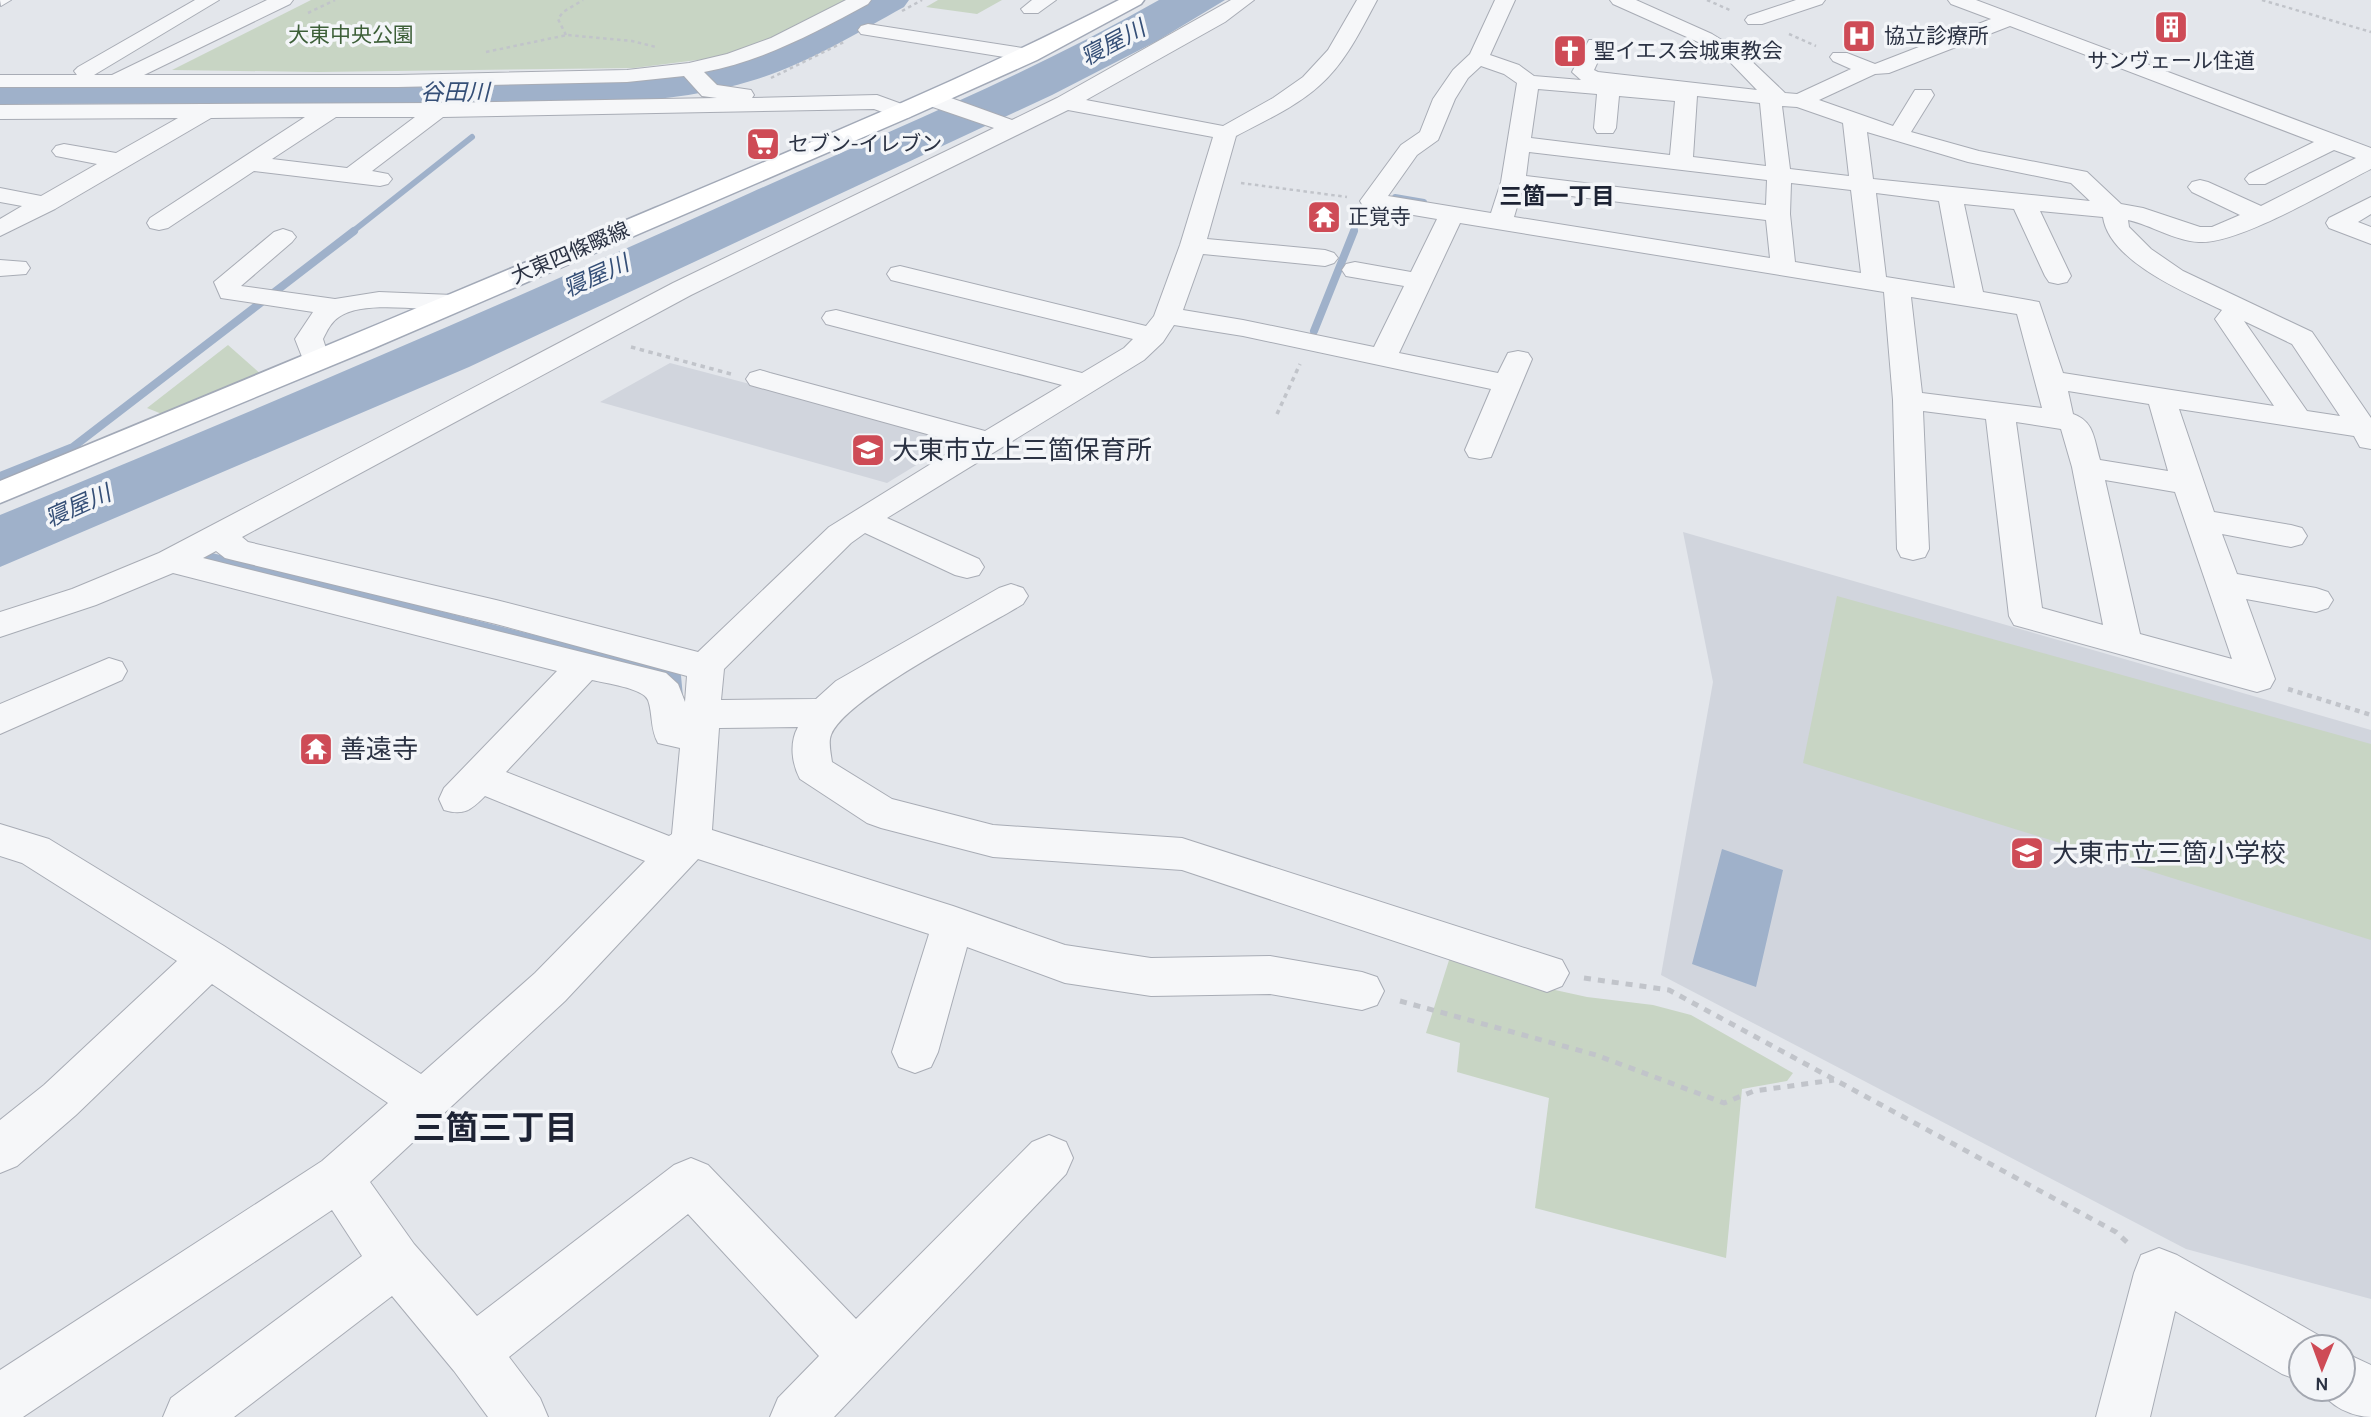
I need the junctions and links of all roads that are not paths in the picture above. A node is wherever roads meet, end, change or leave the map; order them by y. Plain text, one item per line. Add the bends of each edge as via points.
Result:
1 (283, 0) edge
2 (862, 0) edge
3 (1127, 0) edge
4 (1244, 0) edge
5 (1367, 0) edge
6 (1505, 0) edge
7 (1620, 0) edge
8 (1815, 0) edge
9 (1958, 0) edge
10 (209, 4) edge
11 (2007, 13) junction
12 (1755, 20) dead end
13 (946, 23) dead end
14 (868, 30) road end
15 (929, 40) junction
16 (1597, 44) dead end
17 (1029, 55) junction
18 (1479, 57) junction
19 (1840, 57) dead end
20 (1882, 69) dead end
21 (692, 71) junction
22 (0, 81) edge
23 (66, 82) junction
24 (1528, 82) junction
25 (1611, 84) junction
26 (105, 86) junction
27 (1923, 95) dead end
28 (1783, 98) junction
29 (939, 101) junction
30 (813, 103) junction
31 (1065, 103) junction
32 (58, 109) junction
33 (438, 110) junction
34 (330, 111) junction
35 (0, 112) edge
36 (902, 112) junction
37 (204, 113) junction
38 (1854, 120) junction
39 (1011, 127) junction
40 (1605, 128) dead end
41 (1226, 133) junction
42 (8, 134) dead end
43 (1898, 135) junction
44 (2371, 136) edge
45 (1520, 144) junction
46 (64, 151) dead end
47 (2356, 152) edge
48 (1931, 159) dead end
49 (120, 161) junction
50 (1681, 162) junction
51 (251, 164) junction
52 (1779, 174) junction
53 (351, 176) junction
54 (2257, 179) dead end
55 (188, 180) dead end
56 (380, 180) dead end
57 (1513, 182) junction
58 (218, 184) junction
59 (1864, 184) junction
60 (2200, 187) dead end
61 (0, 195) edge
62 (1946, 195) junction
63 (2023, 202) junction
64 (46, 204) junction
65 (2371, 204) edge
66 (2114, 211) junction
67 (1778, 214) junction
68 (1451, 215) junction
69 (2262, 215) junction
70 (159, 223) dead end
71 (1500, 223) junction
72 (0, 229) edge
73 (2371, 236) edge
74 (283, 237) dead end
75 (1194, 245) junction
76 (1325, 258) dead end
77 (1781, 265) junction
78 (1355, 270) dead end
79 (900, 274) dead end
80 (2058, 276) dead end
81 (1420, 281) junction
82 (1886, 282) junction
83 (1970, 295) junction
84 (453, 303) junction
85 (335, 307) junction
86 (2240, 308) junction
87 (836, 318) dead end
88 (1160, 326) junction
89 (1022, 334) junction
90 (1383, 357) junction
91 (316, 361) junction
92 (770, 370) road end
93 (1513, 371) joint
94 (2051, 380) junction
95 (1086, 383) junction
96 (2161, 397) junction
97 (1908, 400) junction
98 (2000, 412) junction
99 (2296, 417) junction
100 (2059, 419) junction
101 (2368, 435) edge
102 (989, 442) junction
103 (1480, 450) dead end
104 (2087, 467) junction
105 (2188, 484) junction
106 (0, 493) edge
107 (862, 519) junction
108 (2201, 520) junction
109 (219, 536) junction
110 (2291, 536) dead end
111 (1913, 548) dead end
112 (171, 561) junction
113 (967, 568) dead end
114 (2223, 583) junction
115 (1011, 596) dead end
116 (2316, 600) dead end
117 (0, 625) edge
118 (2124, 642) junction
119 (584, 665) junction
120 (706, 665) junction
121 (109, 671) dead end
122 (825, 713) junction
123 (0, 720) edge
124 (701, 725) junction
125 (0, 840) edge
126 (683, 848) junction
127 (953, 924) junction
128 (209, 959) junction
129 (1547, 973) road end
130 (1362, 991) road end
131 (915, 1052) dead end
132 (425, 1102) junction
133 (0, 1150) edge
134 (1049, 1158) dead end
135 (340, 1178) junction
136 (396, 1262) junction
137 (2287, 1346) edge
138 (473, 1352) junction
139 (855, 1356) junction
140 (0, 1401) edge
141 (190, 1417) edge
142 (521, 1417) edge
143 (797, 1417) edge
144 (2123, 1417) edge

1 - 26 street
2 - 21 street via 780,42
3 - 17 main road, 大東四條畷線
4 - 31 street
5 - 41 street via 1313,80
6 - 18 street
7 - 28 street via 1705,38 1736,57
8 - 12 street
9 - 11 street
10 - 23 street
11 - 20 street
11 - 47 street
13 - 15 street
14 - 15 street
15 - 17 street
16 - 25 street via 1583,72
17 - 29 main road, 大東四條畷線
18 - 24 street via 1519,71
18 - 68 street via 1460,74 1444,99 1430,135 1409,150 1372,201
19 - 28 street via 1868,69
21 - 26 street
21 - 30 street via 710,90 724,94 772,95
22 - 23 street
23 - 26 street
24 - 25 street via 1596,89
24 - 45 street
25 - 28 street via 1680,78
25 - 40 street
25 - 50 street via 1686,95
26 - 32 street
27 - 43 street
28 - 38 street
28 - 52 street
29 - 36 main road, 大東四條畷線
29 - 39 street
30 - 33 street
30 - 36 street via 877,102
31 - 39 street
31 - 41 street
32 - 35 street
32 - 37 street
32 - 42 street
33 - 34 street
33 - 53 street
34 - 37 street
34 - 51 street
36 - 84 main road, 大東四條畷線
37 - 49 street
38 - 43 street
38 - 59 street
39 - 109 street via 805,227
41 - 75 street
43 - 66 street via 1976,157 2079,177
44 - 47 street
45 - 50 street
45 - 57 street
46 - 49 street
47 - 54 street
47 - 69 street
48 - 62 street
49 - 64 street
50 - 52 street
51 - 53 street
51 - 58 street
52 - 59 street
52 - 67 street
53 - 56 street
55 - 58 street
57 - 67 street
57 - 71 street
58 - 70 street
59 - 62 street
59 - 82 street
60 - 69 street
61 - 64 street
62 - 63 street
62 - 83 street
63 - 66 street
63 - 80 street
64 - 72 street
65 - 73 street via 2338,223
66 - 69 street via 2134,213 2198,235 2216,234
66 - 86 street via 2117,229 2142,254 2174,277
67 - 77 street
68 - 71 street
68 - 81 street
71 - 77 street
74 - 85 street via 227,282 230,292
75 - 76 street
75 - 88 street
77 - 82 street
78 - 81 street
79 - 89 street
81 - 90 street
82 - 83 street
82 - 97 street
83 - 94 street via 2029,308
84 - 85 street via 360,302
84 - 91 main road, 大東四條畷線
85 - 91 street via 318,322 309,339
86 - 99 street via 2229,319
86 - 101 street via 2302,338
87 - 89 street
88 - 89 street
88 - 90 street via 1243,328
88 - 95 street via 1134,354
89 - 95 street
90 - 93 street
91 - 106 main road, 大東四條畷線
92 - 102 street
93 - 103 street
94 - 96 street
94 - 100 street
95 - 102 street
96 - 99 street
96 - 105 street
97 - 98 street
97 - 111 street
98 - 100 street
98 - 118 street via 2026,616
99 - 101 street
100 - 104 street via 2074,424
102 - 107 street
104 - 105 street
104 - 118 street
105 - 108 street
107 - 113 street
107 - 120 street
108 - 110 street
108 - 114 street
109 - 112 street
109 - 120 street via 237,550
112 - 117 street
112 - 119 street
114 - 116 street
114 - 118 street via 2257,679
115 - 122 street via 849,690
119 - 124 street via 653,682 665,693 671,733
119 - 126 street via 469,788
120 - 124 street
121 - 123 street
122 - 124 street
122 - 129 street via 811,737 814,769 881,812 993,841 1182,854
124 - 126 street
125 - 128 street via 35,851
126 - 127 street
126 - 132 street via 550,987
127 - 130 street via 1065,964 1151,977 1270,975
127 - 131 street
128 - 132 street
128 - 133 street via 60,1100
132 - 135 street
134 - 139 street
135 - 136 street
135 - 140 street
136 - 138 street
136 - 141 street
137 - 144 street via 2159,1273
138 - 139 street via 691,1182
138 - 142 street
139 - 143 street

